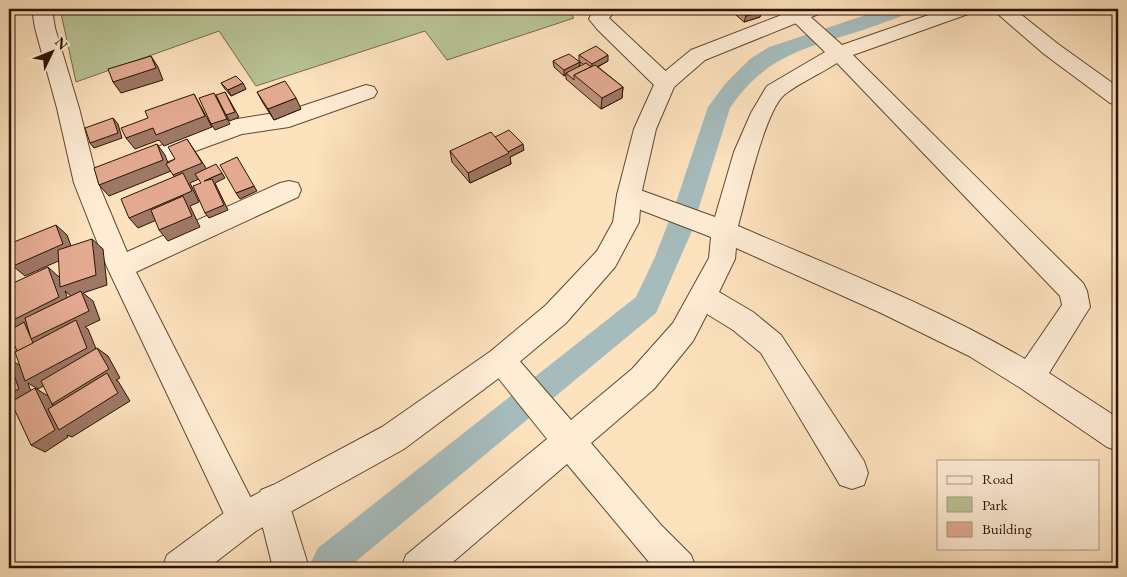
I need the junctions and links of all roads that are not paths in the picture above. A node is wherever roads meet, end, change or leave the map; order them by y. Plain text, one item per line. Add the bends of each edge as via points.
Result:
1 (42, 9) edge
2 (607, 9) edge
3 (964, 9) edge
4 (1002, 9) edge
5 (806, 16) edge
6 (835, 49) junction
7 (665, 84) junction
8 (366, 92) dead end
9 (1118, 98) edge
10 (86, 183) junction
11 (288, 190) dead end
12 (629, 195) junction
13 (712, 226) junction
14 (120, 266) junction
15 (702, 296) junction
16 (501, 360) junction
17 (1030, 377) junction
18 (560, 430) junction
19 (1118, 436) edge
20 (852, 473) dead end
21 (273, 502) junction
22 (244, 519) junction
23 (180, 568) edge
24 (291, 568) edge
25 (419, 568) edge
26 (678, 568) edge

1 - 10 street
2 - 7 street via 599,19 604,26
3 - 6 street
4 - 9 street
5 - 6 street
5 - 7 street via 698,55
6 - 13 street via 768,100
6 - 17 street via 1073,291 1076,307
7 - 12 street via 645,129
8 - 10 street via 289,120 239,126
10 - 14 street
11 - 14 street
12 - 13 street
12 - 16 street via 626,222 606,259 556,314
13 - 15 street via 722,259
13 - 17 street via 891,305 979,347
14 - 22 street
15 - 18 street via 683,332 643,380
15 - 20 street via 744,321 771,344
16 - 18 street
16 - 21 street via 393,438
17 - 19 street
18 - 25 street
18 - 26 street via 649,538
21 - 22 street
21 - 24 street
22 - 23 street

